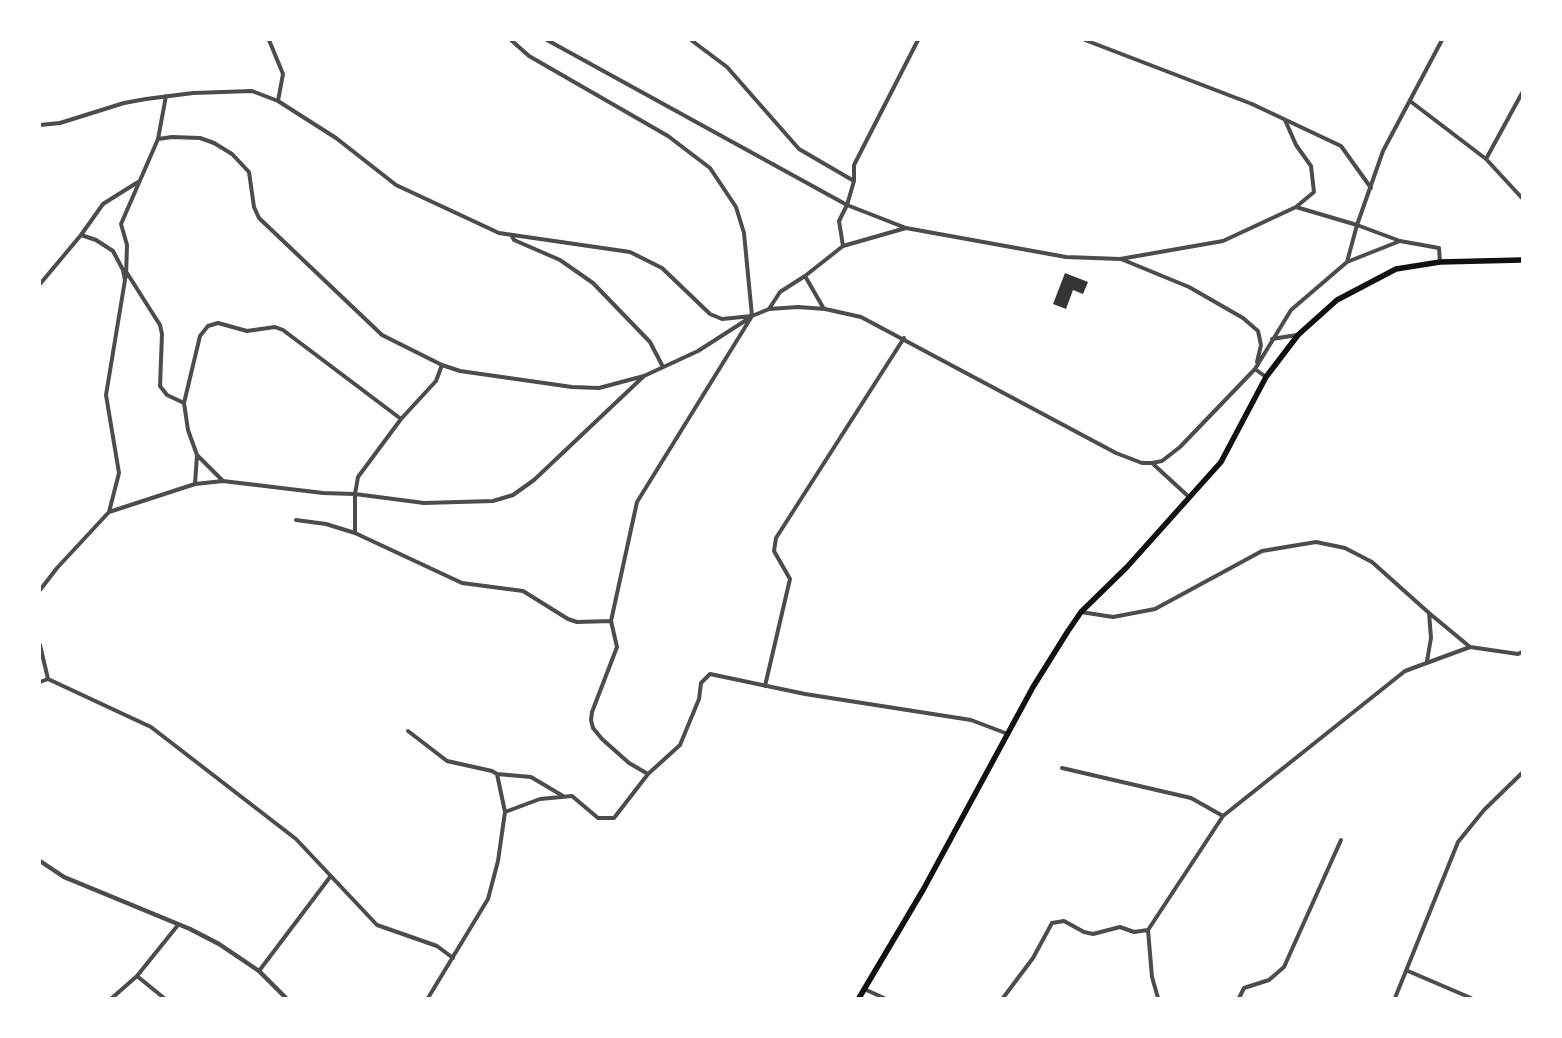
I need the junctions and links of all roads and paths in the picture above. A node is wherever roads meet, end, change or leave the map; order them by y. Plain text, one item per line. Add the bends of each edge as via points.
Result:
1 (269, 40) edge
2 (511, 40) edge
3 (547, 40) edge
4 (691, 40) edge
5 (918, 40) edge
6 (1085, 40) edge
7 (1442, 40) edge
8 (1522, 93) edge
9 (166, 96) junction
10 (278, 101) junction
11 (1410, 102) junction
12 (1284, 120) junction
13 (40, 125) edge
14 (158, 139) junction
15 (1486, 159) junction
16 (140, 181) junction
17 (854, 181) junction
18 (1371, 188) junction
19 (1522, 198) edge
20 (847, 205) junction
21 (1296, 207) junction
22 (1357, 224) junction
23 (906, 228) junction
24 (82, 235) junction
25 (512, 236) junction
26 (1400, 241) junction
27 (843, 246) junction
28 (1120, 259) junction
29 (1522, 260) edge
30 (1347, 262) junction
31 (1440, 262) junction
32 (126, 273) junction
33 (805, 276) junction
34 (125, 280) junction
35 (40, 284) edge
36 (769, 309) junction
37 (824, 309) junction
38 (752, 316) junction
39 (1298, 335) junction
40 (904, 338) junction
41 (1272, 339) junction
42 (442, 365) junction
43 (663, 367) junction
44 (1255, 369) junction
45 (644, 376) junction
46 (1266, 377) junction
47 (184, 403) junction
48 (401, 418) junction
49 (197, 455) junction
50 (1152, 464) junction
51 (223, 481) junction
52 (195, 484) junction
53 (355, 494) junction
54 (1189, 497) junction
55 (109, 512) junction
56 (296, 520) dead end
57 (355, 533) junction
58 (40, 590) edge
59 (1082, 612) junction
60 (1429, 613) junction
61 (611, 621) junction
62 (40, 645) edge
63 (1470, 647) junction
64 (1522, 652) edge
65 (1427, 661) junction
66 (48, 679) junction
67 (40, 682) edge
68 (765, 686) junction
69 (408, 731) dead end
70 (1008, 734) junction
71 (1062, 768) dead end
72 (1522, 773) edge
73 (497, 774) junction
74 (648, 774) junction
75 (563, 796) junction
76 (505, 812) junction
77 (1223, 816) junction
78 (1341, 840) dead end
79 (40, 861) edge
80 (330, 877) junction
81 (178, 925) junction
82 (1148, 930) junction
83 (453, 958) junction
84 (259, 971) junction
85 (1408, 971) junction
86 (137, 976) junction
87 (864, 989) junction
88 (112, 998) edge
89 (164, 998) edge
90 (286, 998) edge
91 (428, 998) edge
92 (859, 998) edge
93 (884, 998) edge
94 (1003, 998) edge
95 (1158, 998) edge
96 (1239, 998) edge
97 (1396, 998) edge
98 (1471, 998) edge

1 - 10 street via 282,67
2 - 38 street via 529,56 668,136 710,168 736,207 744,233
3 - 20 street
4 - 17 street via 727,67 799,149
5 - 17 street via 854,165
6 - 12 street via 1252,104
7 - 11 street
8 - 15 street
9 - 10 street via 234,90 252,91
9 - 13 street via 124,103 60,123
9 - 14 street
10 - 25 street via 336,138 396,185
11 - 15 street
11 - 18 street via 1383,150
12 - 18 street via 1341,146
12 - 21 street via 1312,175 1314,192
14 - 16 street
14 - 42 street via 200,138 232,154 249,172 254,208 259,218 382,335
15 - 19 street
16 - 24 street via 103,204
16 - 32 street via 121,224 126,245
17 - 20 street
18 - 22 street
20 - 23 street
20 - 27 street via 839,221
21 - 22 street
21 - 28 street via 1224,241
22 - 26 street
22 - 30 street
23 - 27 street
23 - 28 street via 1066,257
24 - 34 street via 113,251
24 - 35 street
25 - 38 street via 630,252 662,268 710,314 722,319
25 - 43 street via 514,240 560,260 593,283 650,342
26 - 30 street
26 - 31 street via 1439,248
27 - 33 street
28 - 44 street via 1189,287 1243,318 1258,332 1261,345
29 - 31 main road
30 - 41 street via 1291,310
31 - 39 main road via 1396,269 1357,289 1337,300
32 - 34 street
32 - 47 street via 160,325 160,386 167,395
33 - 36 street via 780,292
33 - 37 street
34 - 55 street via 106,395 119,473
36 - 37 street
36 - 38 street
37 - 40 street via 861,317
38 - 43 street via 698,352
38 - 61 street via 637,502
39 - 41 street
39 - 46 main road
40 - 50 street via 1116,453
40 - 68 street via 776,538 774,551 790,579
41 - 44 street
42 - 45 street via 460,371 588,389
42 - 48 street via 436,381
43 - 45 street
44 - 46 street
44 - 50 street via 1180,447 1162,461
45 - 53 street via 534,480 513,495 493,501 424,503
46 - 54 main road via 1221,462
47 - 48 street via 200,336 208,326 218,323 247,331 275,327 283,330
47 - 49 street via 188,430
48 - 53 street via 358,477
49 - 51 street
49 - 52 street
50 - 54 street
51 - 52 street
51 - 53 street
52 - 55 street
53 - 57 street
54 - 59 main road
55 - 58 street
56 - 57 street via 326,524
57 - 61 street via 462,583 523,591 577,622
59 - 60 street via 1113,617 1155,609 1262,551 1316,542 1344,548 1372,562
59 - 70 main road via 1033,687
60 - 63 street
60 - 65 street via 1431,638
61 - 74 street via 617,647 591,720 602,739 629,763
62 - 66 street
63 - 64 street
63 - 65 street
65 - 77 street via 1405,671
66 - 67 street
66 - 80 street via 151,727 296,839
68 - 70 street via 971,720
68 - 74 street via 710,674 706,677 701,683 699,699 680,745
69 - 73 street via 447,761
70 - 87 main road via 924,890
71 - 77 street via 1191,798
72 - 85 street via 1484,810 1458,842
73 - 75 street via 531,778
73 - 76 street
74 - 75 street via 614,818 598,818 572,796
75 - 76 street via 540,799
76 - 83 street via 498,861 488,899
77 - 82 street
78 - 96 street via 1284,967 1269,980 1244,988
79 - 81 street via 64,877
80 - 83 street via 377,924 437,946
80 - 84 street
81 - 84 street via 219,944
81 - 86 street
82 - 94 street via 1134,932 1120,927 1093,934 1064,921 1052,923 1033,958
82 - 95 street via 1152,977
83 - 91 street
84 - 90 street
85 - 97 street
85 - 98 street
86 - 88 street
86 - 89 street
87 - 92 main road
87 - 93 street

